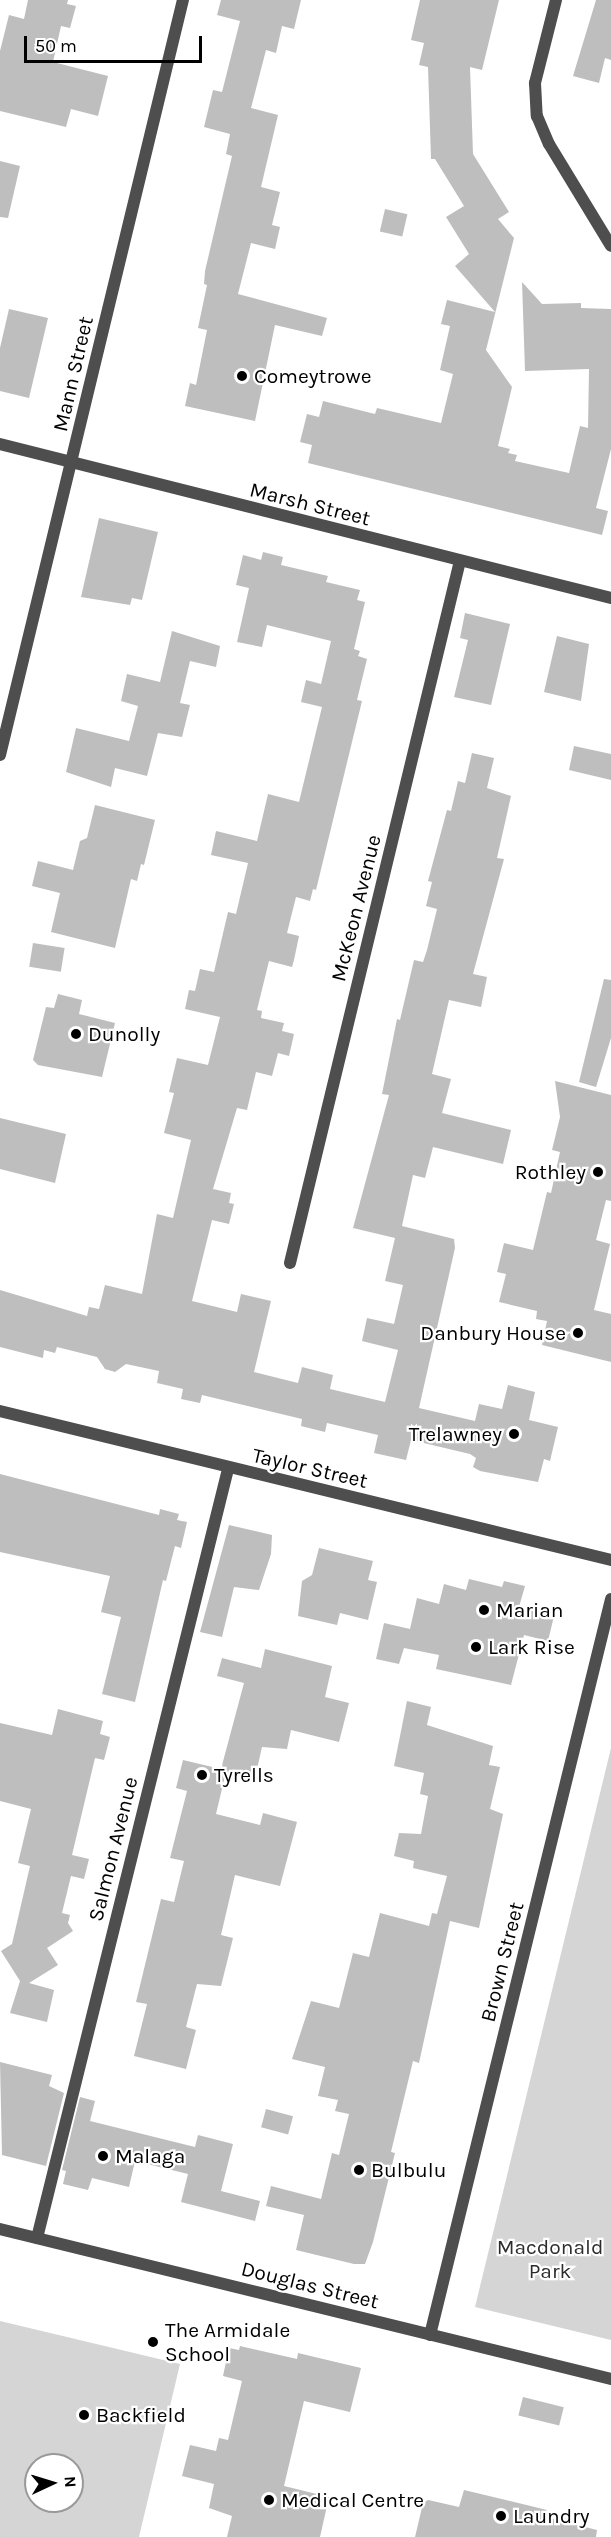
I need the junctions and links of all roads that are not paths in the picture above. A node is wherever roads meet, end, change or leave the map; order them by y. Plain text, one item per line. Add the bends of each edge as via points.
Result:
1 (183, 0) edge
2 (556, 0) edge
3 (611, 246) edge
4 (0, 444) edge
5 (73, 463) junction
6 (460, 561) junction
7 (611, 598) edge
8 (0, 755) edge
9 (290, 1263) dead end
10 (0, 1411) edge
11 (228, 1468) junction
12 (611, 1560) edge
13 (611, 1599) edge
14 (0, 2229) edge
15 (37, 2238) junction
16 (430, 2335) junction
17 (611, 2379) edge

1 - 5 street, Mann Street
2 - 3 street via 535,83 537,116 549,144
4 - 5 street, Marsh Street
5 - 6 street, Marsh Street
5 - 8 street, Mann Street
6 - 7 street, Marsh Street
6 - 9 street, McKeon Avenue
10 - 11 street, Taylor Street
11 - 12 street, Taylor Street
11 - 15 street, Salmon Avenue
13 - 16 street, Brown Street
14 - 15 street, Douglas Street
15 - 16 street, Douglas Street
16 - 17 street, Douglas Street

